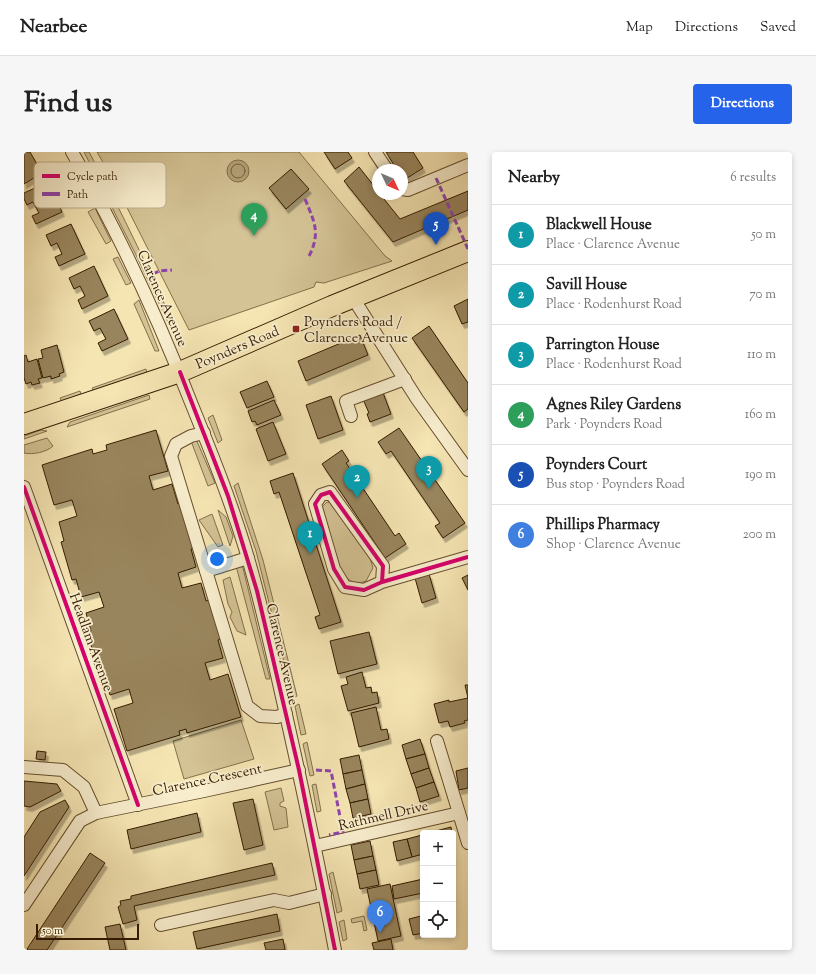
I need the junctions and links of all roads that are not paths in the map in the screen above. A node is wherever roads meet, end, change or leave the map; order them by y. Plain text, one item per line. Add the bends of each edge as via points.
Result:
1 (72, 152) edge
2 (375, 152) edge
3 (78, 162) edge
4 (383, 164) edge
5 (468, 165) edge
6 (408, 190) edge
7 (103, 208) edge
8 (468, 250) edge
9 (353, 298) junction
10 (180, 372) junction
11 (405, 379) junction
12 (352, 416) dead end
13 (24, 424) edge
14 (204, 433) junction
15 (468, 470) edge
16 (24, 487) edge
17 (468, 557) edge
18 (248, 558) junction
19 (206, 572) junction
20 (382, 582) junction
21 (286, 714) junction
22 (437, 741) dead end
23 (24, 767) edge
24 (299, 770) junction
25 (138, 805) junction
26 (96, 813) junction
27 (459, 813) junction
28 (468, 843) edge
29 (315, 846) junction
30 (325, 894) junction
31 (24, 905) edge
32 (161, 924) dead end
33 (336, 950) edge

1 - 3 street, Clarence Avenue
2 - 4 street
5 - 6 street
7 - 10 street, Clarence Avenue via 140,281
8 - 9 highway, Poynders Road
9 - 10 highway, Poynders Road
9 - 11 street
10 - 13 highway, Poynders Road
10 - 14 street, Clarence Avenue
11 - 12 street via 346,401
11 - 15 street
14 - 18 street, Clarence Avenue
14 - 19 street via 176,444 171,456
16 - 25 street, Headlam Avenue
17 - 20 street
18 - 19 street
18 - 21 street, Clarence Avenue
19 - 21 street via 246,706 260,716 277,717
20 - 20 street via 364,590 345,587 334,569 315,504 320,495 330,492 383,566
21 - 24 street, Clarence Avenue
22 - 27 street
23 - 26 street via 63,770 84,787
24 - 25 street, Clarence Crescent
24 - 29 street, Clarence Avenue
25 - 26 street, Clarence Crescent
26 - 31 street, Clarence Crescent via 80,821
27 - 28 street
27 - 29 street, Rathmell Drive
29 - 30 street, Clarence Avenue
30 - 32 street via 288,903 274,900
30 - 33 street, Clarence Avenue

